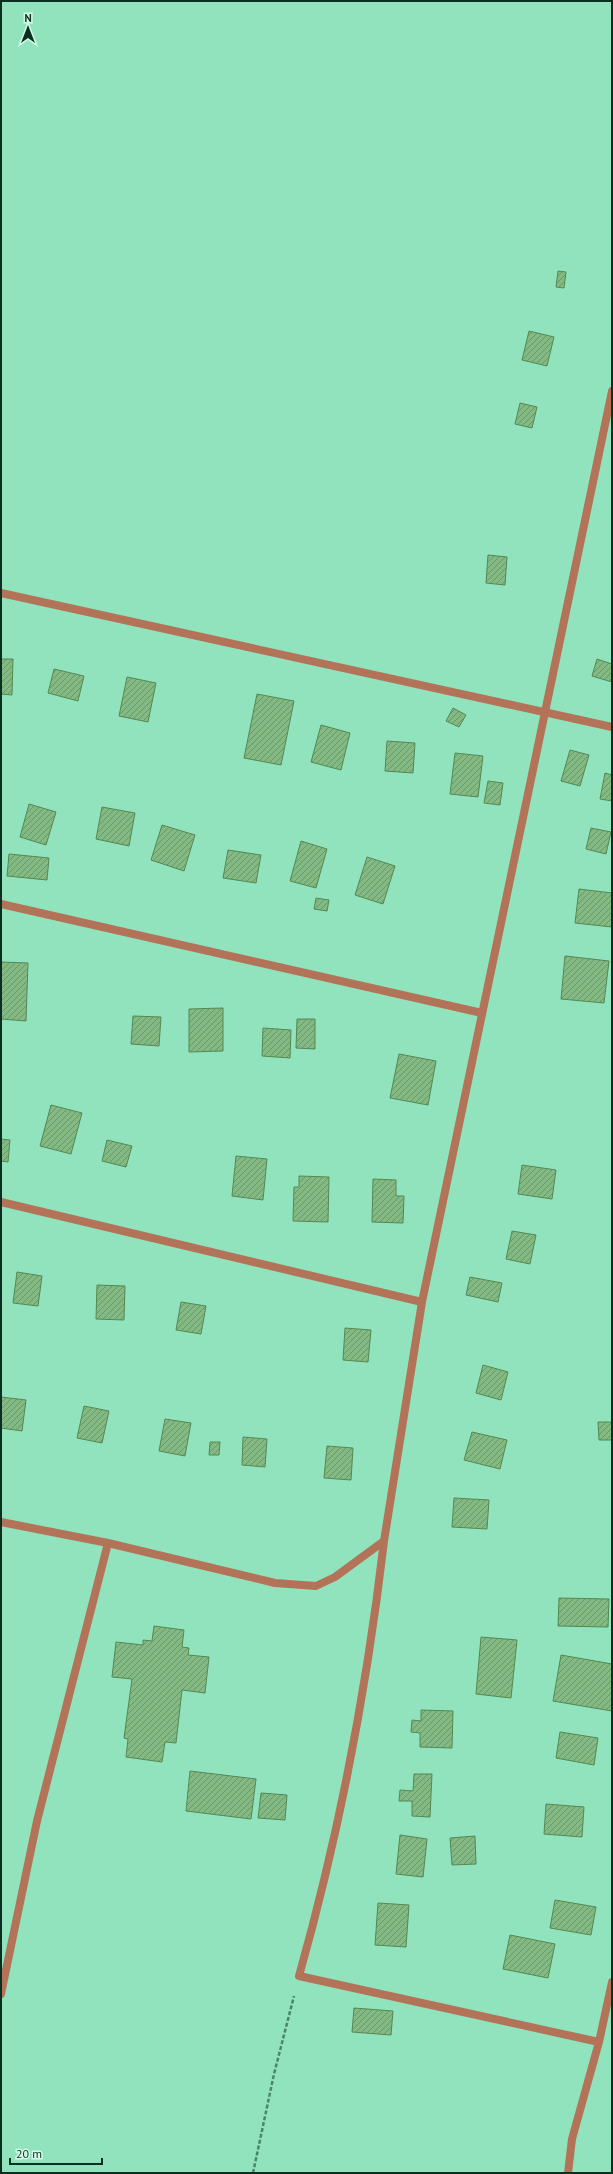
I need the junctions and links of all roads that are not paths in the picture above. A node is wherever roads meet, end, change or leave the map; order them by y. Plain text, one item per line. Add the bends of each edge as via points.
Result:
1 (612, 391) edge
2 (1, 593) edge
3 (546, 714) junction
4 (612, 727) edge
5 (1, 904) edge
6 (482, 1013) junction
7 (1, 1202) edge
8 (422, 1302) junction
9 (1, 1522) edge
10 (384, 1541) junction
11 (108, 1543) junction
12 (612, 1982) edge
13 (1, 1994) edge
14 (599, 2042) junction
15 (568, 2173) edge

1 - 3 street
2 - 3 street
3 - 4 street
3 - 6 street
5 - 6 street
6 - 8 street
7 - 8 street
8 - 10 street
9 - 11 street
10 - 11 street via 335,1577 316,1586 275,1583
10 - 14 street via 377,1601 351,1756 317,1912 299,1976
11 - 13 street via 37,1821
12 - 14 street
14 - 15 street via 572,2139

